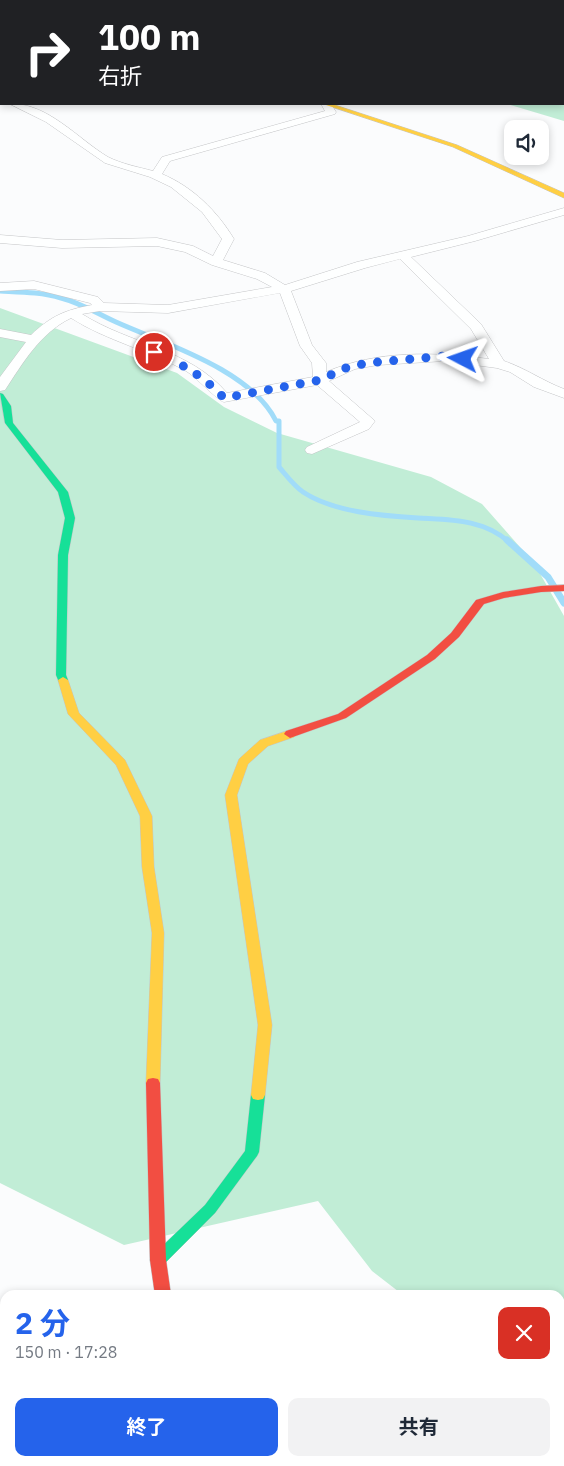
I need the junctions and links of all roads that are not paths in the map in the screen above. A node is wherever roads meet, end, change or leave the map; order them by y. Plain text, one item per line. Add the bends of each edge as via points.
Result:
1 (19, 105) edge
2 (327, 105) edge
3 (329, 105) edge
4 (156, 176) junction
5 (564, 196) edge
6 (564, 211) edge
7 (0, 239) edge
8 (403, 256) junction
9 (216, 262) junction
10 (0, 287) edge
11 (284, 289) junction
12 (100, 307) junction
13 (71, 313) junction
14 (0, 333) edge
15 (35, 340) junction
16 (500, 364) junction
17 (320, 380) junction
18 (0, 387) edge
19 (564, 394) edge
20 (0, 396) edge
21 (312, 450) dead end
22 (564, 588) edge
23 (158, 1260) junction
24 (161, 1290) edge

1 - 4 street via 32,108 104,159
2 - 4 street via 331,112 166,159
3 - 5 street via 455,146
4 - 9 street via 167,179 202,206 220,225 228,239
6 - 8 street
7 - 9 street via 62,244 157,242 189,250
8 - 11 street via 361,265
8 - 16 street via 476,327
9 - 11 street via 261,276
10 - 12 street via 34,285 94,300
11 - 12 street via 168,309
11 - 17 street via 306,346 319,362
12 - 13 street
13 - 15 street via 55,320
13 - 17 street via 88,325 188,368 208,381 224,398
14 - 15 street
15 - 18 street
16 - 17 street via 445,356 350,366
16 - 19 street
17 - 21 street via 368,422
20 - 23 street via 7,406 9,423 63,492 70,518 63,554 61,675 66,691 74,714 121,763 146,816 148,866 158,933 152,1064
22 - 23 street via 532,590 480,602 455,635 431,657 342,716 264,743 243,762 231,795 265,1025 252,1152 210,1209
23 - 24 street

